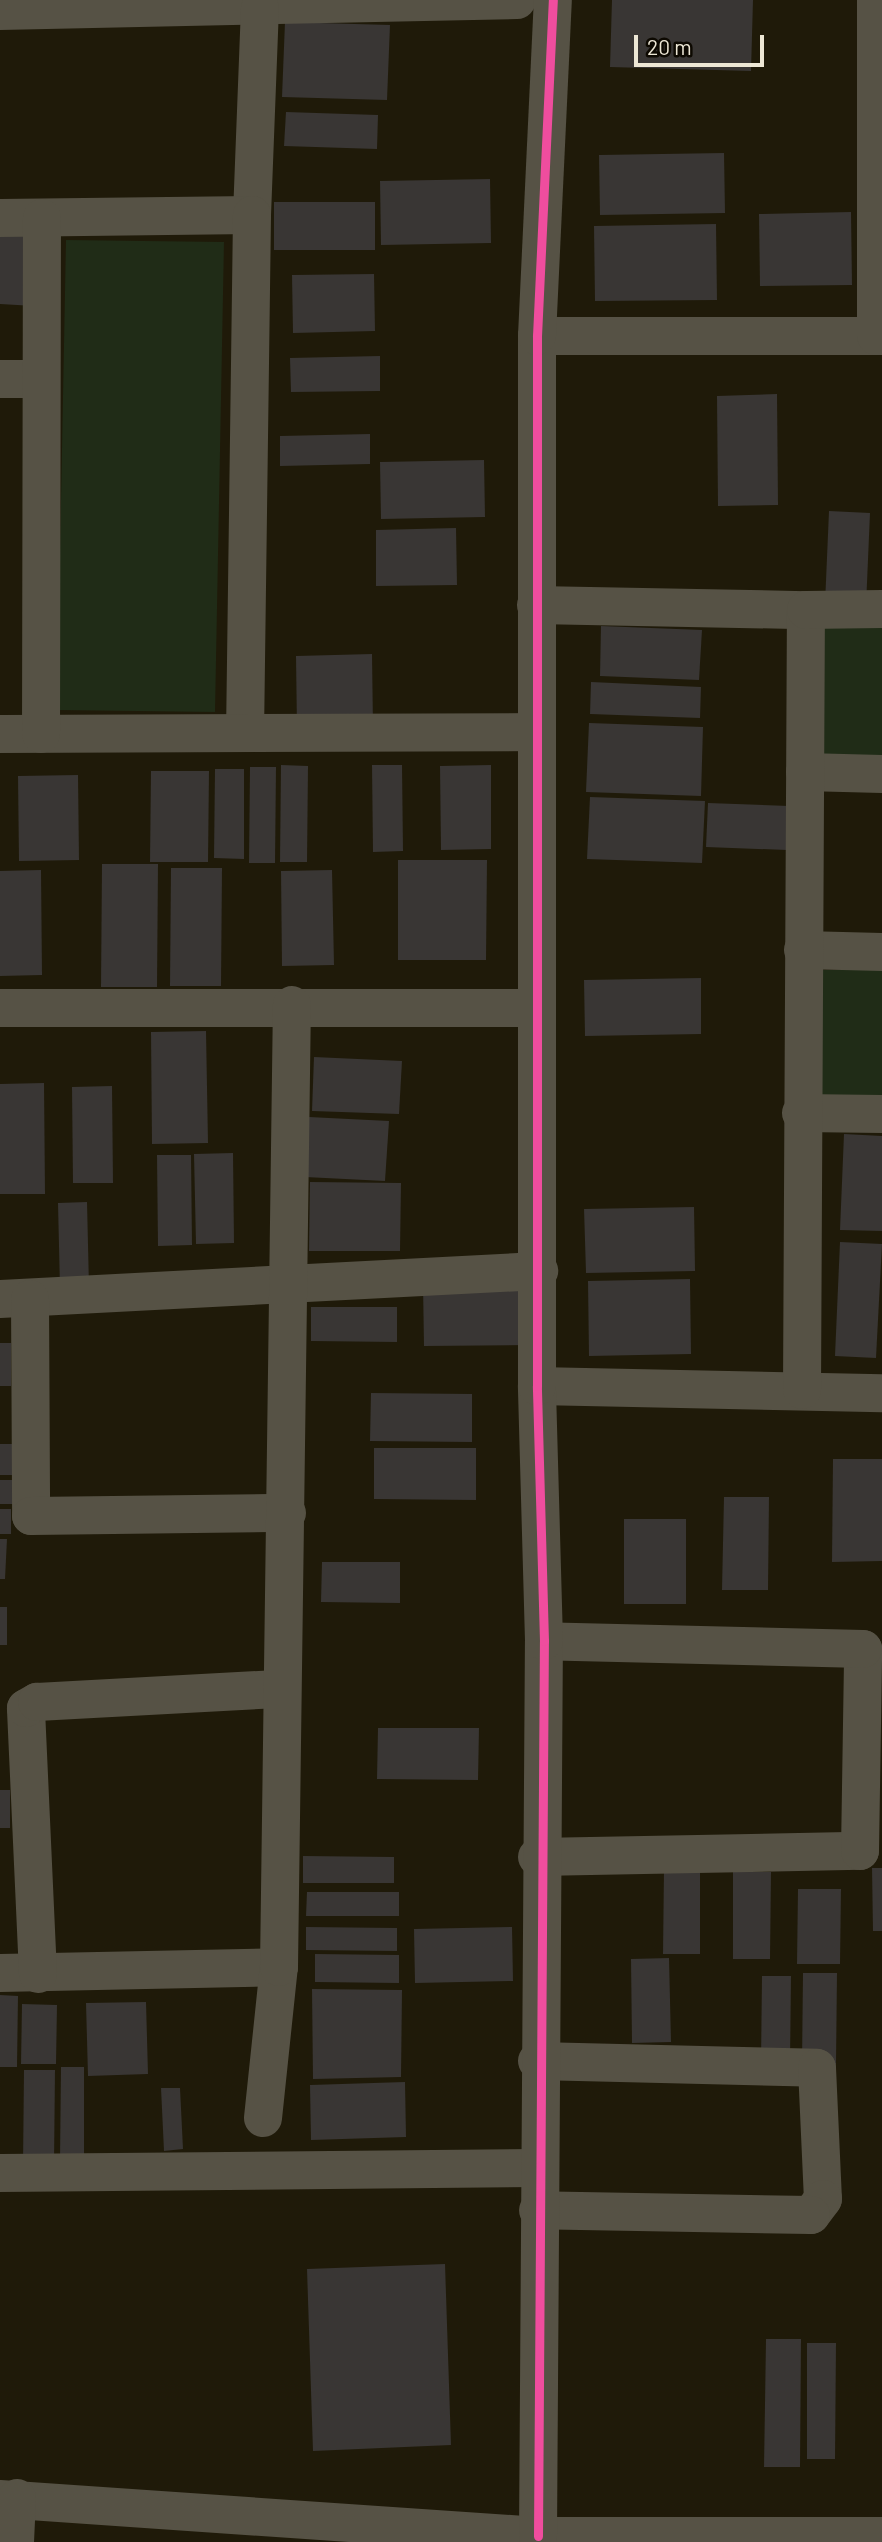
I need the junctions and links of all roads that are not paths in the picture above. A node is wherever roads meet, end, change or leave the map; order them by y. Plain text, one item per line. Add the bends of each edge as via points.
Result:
1 (517, 0) edge
2 (552, 0) edge
3 (876, 0) edge
4 (260, 8) junction
5 (0, 11) edge
6 (880, 61) edge
7 (252, 215) junction
8 (0, 218) edge
9 (41, 218) junction
10 (537, 336) junction
11 (879, 337) edge
12 (0, 379) edge
13 (41, 379) junction
14 (536, 605) junction
15 (882, 609) edge
16 (806, 610) junction
17 (537, 732) junction
18 (245, 733) junction
19 (0, 734) edge
20 (41, 734) junction
21 (805, 772) junction
22 (882, 774) edge
23 (803, 950) junction
24 (882, 952) edge
25 (292, 1005) junction
26 (0, 1007) edge
27 (536, 1008) junction
28 (801, 1114) junction
29 (882, 1114) edge
30 (539, 1271) junction
31 (290, 1280) junction
32 (15, 1299) edge
33 (537, 1386) junction
34 (802, 1390) junction
35 (882, 1393) edge
36 (287, 1513) junction
37 (544, 1641) junction
38 (278, 1689) junction
39 (537, 1857) junction
40 (279, 1967) junction
41 (0, 1973) edge
42 (38, 1974) junction
43 (537, 2061) junction
44 (263, 2118) dead end
45 (537, 2168) junction
46 (0, 2173) edge
47 (538, 2210) junction
48 (8, 2499) edge
49 (538, 2536) junction
50 (882, 2536) edge
51 (15, 2542) edge

1 - 4 street
2 - 10 street
3 - 6 street
4 - 5 street
4 - 7 street
6 - 11 street
7 - 9 street
7 - 18 street
8 - 9 street
9 - 13 street
10 - 11 street
10 - 14 street
12 - 13 street
13 - 20 street
14 - 16 street
14 - 17 street
15 - 16 street
16 - 21 street
17 - 18 street
17 - 27 street
18 - 20 street
19 - 20 street
21 - 22 street
21 - 23 street
23 - 24 street
23 - 28 street
25 - 26 street
25 - 27 street
25 - 31 street
27 - 30 street
28 - 29 street
28 - 34 street
30 - 31 street
30 - 33 street
31 - 32 street
31 - 36 street
32 - 36 street via 31,1516
33 - 34 street
33 - 37 street
34 - 35 street
36 - 38 street
37 - 39 street
37 - 39 street via 863,1650 860,1851
38 - 40 street
38 - 42 street via 37,1702 26,1708
39 - 43 street
40 - 42 street
40 - 44 street
41 - 42 street
43 - 45 street
43 - 47 street via 817,2068 823,2199 811,2215
45 - 46 street
45 - 47 street
47 - 49 street
48 - 49 street
48 - 51 street
49 - 50 street

